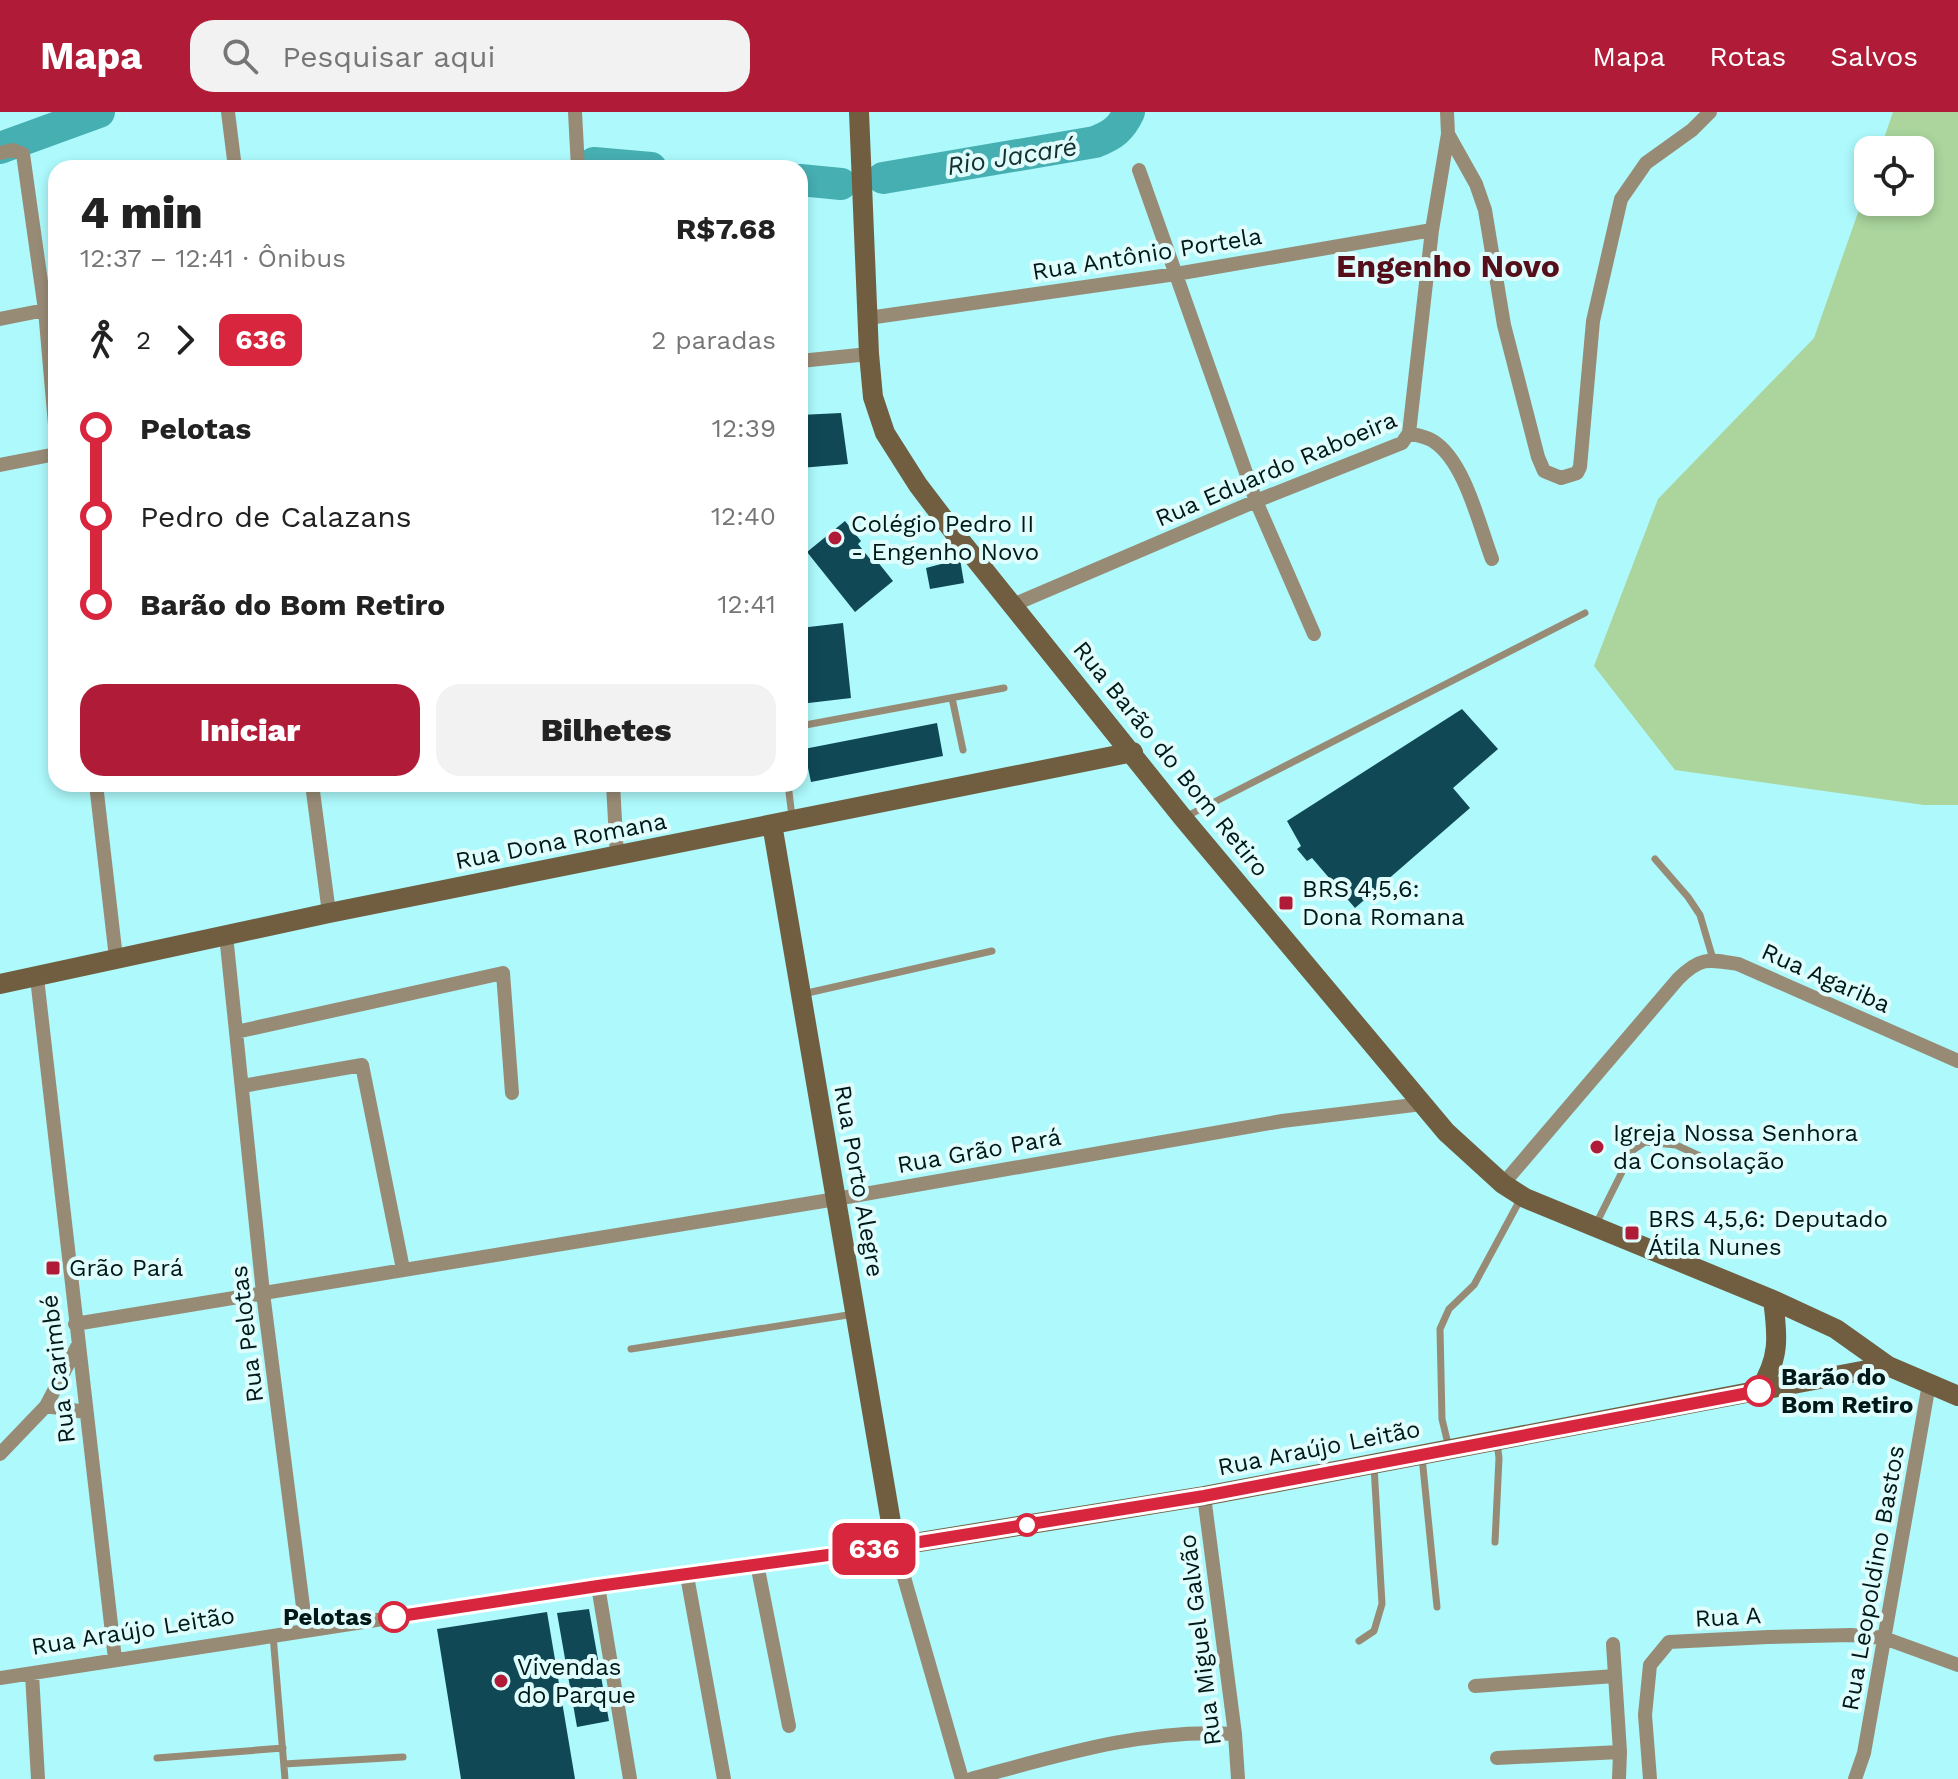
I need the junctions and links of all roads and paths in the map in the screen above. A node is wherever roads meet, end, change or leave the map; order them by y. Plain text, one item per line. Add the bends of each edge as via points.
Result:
1 (228, 112) edge
2 (575, 112) edge
3 (859, 112) edge
4 (1447, 112) edge
5 (1710, 112) edge
6 (1448, 134) junction
7 (0, 153) edge
8 (234, 160) edge
9 (578, 160) edge
10 (1139, 170) dead end
11 (1432, 230) junction
12 (1176, 274) junction
13 (45, 310) junction
14 (868, 318) junction
15 (0, 319) edge
16 (48, 344) edge
17 (869, 354) junction
18 (808, 360) edge
19 (1409, 433) junction
20 (48, 456) edge
21 (0, 465) edge
22 (1256, 501) junction
23 (1492, 559) dead end
24 (1013, 605) junction
25 (1585, 613) dead end
26 (1314, 634) dead end
27 (1004, 688) dead end
28 (952, 698) junction
29 (808, 725) edge
30 (963, 750) dead end
31 (1133, 752) junction
32 (97, 792) edge
33 (313, 792) edge
34 (613, 792) edge
35 (787, 792) edge
36 (1183, 818) junction
37 (782, 822) junction
38 (617, 857) junction
39 (1655, 859) dead end
40 (329, 913) junction
41 (226, 935) junction
42 (992, 951) dead end
43 (116, 958) junction
44 (1713, 959) junction
45 (37, 978) junction
46 (0, 984) edge
47 (801, 994) junction
48 (236, 1032) junction
49 (1958, 1061) edge
50 (242, 1086) junction
51 (512, 1093) dead end
52 (1422, 1104) junction
53 (1713, 1162) dead end
54 (1503, 1184) junction
55 (1522, 1196) junction
56 (836, 1199) junction
57 (1594, 1228) junction
58 (403, 1269) junction
59 (263, 1293) junction
60 (1773, 1300) junction
61 (855, 1314) junction
62 (75, 1324) junction
63 (78, 1345) junction
64 (631, 1349) dead end
65 (1888, 1366) junction
66 (1929, 1384) junction
67 (1759, 1391) junction
68 (1958, 1396) edge
69 (46, 1406) junction
70 (85, 1412) junction
71 (1496, 1440) junction
72 (1449, 1449) junction
73 (0, 1454) edge
74 (1422, 1455) junction
75 (1374, 1464) junction
76 (1204, 1496) junction
77 (1495, 1542) dead end
78 (895, 1546) junction
79 (757, 1564) junction
80 (687, 1576) junction
81 (598, 1586) junction
82 (1437, 1607) dead end
83 (306, 1630) junction
84 (273, 1635) junction
85 (1884, 1638) junction
86 (1359, 1641) dead end
87 (1613, 1644) dead end
88 (115, 1659) junction
89 (1958, 1665) edge
90 (32, 1674) junction
91 (1615, 1676) junction
92 (0, 1678) edge
93 (1475, 1686) dead end
94 (789, 1726) dead end
95 (1235, 1734) junction
96 (283, 1748) junction
97 (1620, 1752) junction
98 (403, 1757) dead end
99 (157, 1758) dead end
100 (1497, 1758) dead end
101 (284, 1764) junction
102 (38, 1779) edge
103 (285, 1779) edge
104 (630, 1779) edge
105 (724, 1779) edge
106 (962, 1779) edge
107 (971, 1779) edge
108 (1238, 1779) edge
109 (1619, 1779) edge
110 (1650, 1779) edge
111 (1855, 1779) edge

1 - 8 street
2 - 9 street
3 - 14 street, Rua Barão do Bom Retiro
4 - 6 street
5 - 6 street via 1646,163 1621,199 1593,321 1580,467 1561,478 1544,471 1538,457 1504,325 1485,210
6 - 11 street
7 - 13 street via 23,154
10 - 12 street
11 - 12 street, Rua Antônio Portela
11 - 19 street
12 - 14 street, Rua Antônio Portela
12 - 22 street
13 - 15 street
13 - 16 street
14 - 17 street, Rua Barão do Bom Retiro
17 - 18 street
17 - 24 street, Rua Barão do Bom Retiro via 873,397 885,433 918,485
19 - 22 street, Rua Eduardo Raboeira via 1402,443
19 - 23 street, Rua Eduardo Raboeira via 1431,439 1457,467
20 - 21 street
22 - 24 street, Rua Eduardo Raboeira
22 - 26 street
24 - 31 street, Rua Barão do Bom Retiro
25 - 36 lane
27 - 28 lane
28 - 29 lane
28 - 30 lane
31 - 36 street, Rua Barão do Bom Retiro
31 - 37 street, Rua Dona Romana
32 - 43 street
33 - 40 street
34 - 38 street
35 - 37 lane
36 - 52 street, Rua Barão do Bom Retiro
37 - 38 street, Rua Dona Romana
37 - 47 street, Rua Porto Alegre
38 - 40 street, Rua Dona Romana
39 - 44 lane via 1700,915
40 - 41 street, Rua Dona Romana
41 - 43 street, Rua Dona Romana
41 - 48 street, Rua Pelotas
42 - 47 lane
43 - 45 street, Rua Dona Romana
44 - 49 street, Rua Agariba via 1738,964
44 - 54 street via 1695,962 1678,979
45 - 46 street, Rua Dona Romana
45 - 62 street, Rua Carimbé
47 - 56 street, Rua Porto Alegre
48 - 50 street, Rua Pelotas
48 - 51 street via 503,973
50 - 58 street via 362,1065
50 - 59 street, Rua Pelotas
52 - 54 street, Rua Barão do Bom Retiro
52 - 56 street, Rua Grão Pará via 1282,1121
53 - 57 lane via 1676,1145 1645,1142 1633,1150
54 - 55 street, Rua Barão do Bom Retiro
55 - 57 street, Rua Barão do Bom Retiro
55 - 72 lane via 1474,1285 1449,1309 1440,1329 1442,1419
56 - 58 street, Rua Grão Pará
56 - 61 street, Rua Porto Alegre
57 - 60 street, Rua Barão do Bom Retiro
58 - 59 street, Rua Grão Pará
59 - 62 street, Rua Grão Pará
59 - 83 street, Rua Pelotas
60 - 65 street, Rua Barão do Bom Retiro via 1836,1329
60 - 67 street via 1776,1356
61 - 64 lane
61 - 78 street, Rua Porto Alegre
62 - 63 street, Rua Carimbé
63 - 69 street
63 - 70 street, Rua Carimbé
65 - 66 street, Rua Barão do Bom Retiro
65 - 67 street, Rua Araújo Leitão
66 - 68 street, Rua Barão do Bom Retiro
66 - 85 street, Rua Leopoldino Bastos
67 - 71 street, Rua Araújo Leitão
69 - 70 street
69 - 73 street
70 - 88 street, Rua Carimbé
71 - 72 street, Rua Araújo Leitão
71 - 77 lane
72 - 74 street, Rua Araújo Leitão
74 - 75 street, Rua Araújo Leitão
74 - 82 lane
75 - 76 street, Rua Araújo Leitão
75 - 86 lane via 1382,1604 1374,1631
76 - 78 street, Rua Araújo Leitão
76 - 95 street, Rua Miguel Galvão
78 - 79 street, Rua Araújo Leitão
78 - 106 street
79 - 80 street, Rua Araújo Leitão
79 - 94 street
80 - 81 street, Rua Araújo Leitão
80 - 105 street
81 - 83 street, Rua Araújo Leitão
81 - 104 street
83 - 84 street, Rua Araújo Leitão
84 - 88 street, Rua Araújo Leitão
84 - 96 lane
85 - 89 street, Rua A
85 - 110 street, Rua A via 1669,1642 1650,1665 1645,1715
85 - 111 street, Rua Leopoldino Bastos
87 - 91 street
88 - 90 street, Rua Araújo Leitão
90 - 92 street, Rua Araújo Leitão
90 - 102 street
91 - 93 street
91 - 97 street
95 - 107 street via 1182,1733 1120,1743
95 - 108 street, Rua Miguel Galvão
96 - 99 lane
96 - 101 lane
97 - 100 street
97 - 109 street
98 - 101 lane
101 - 103 lane

